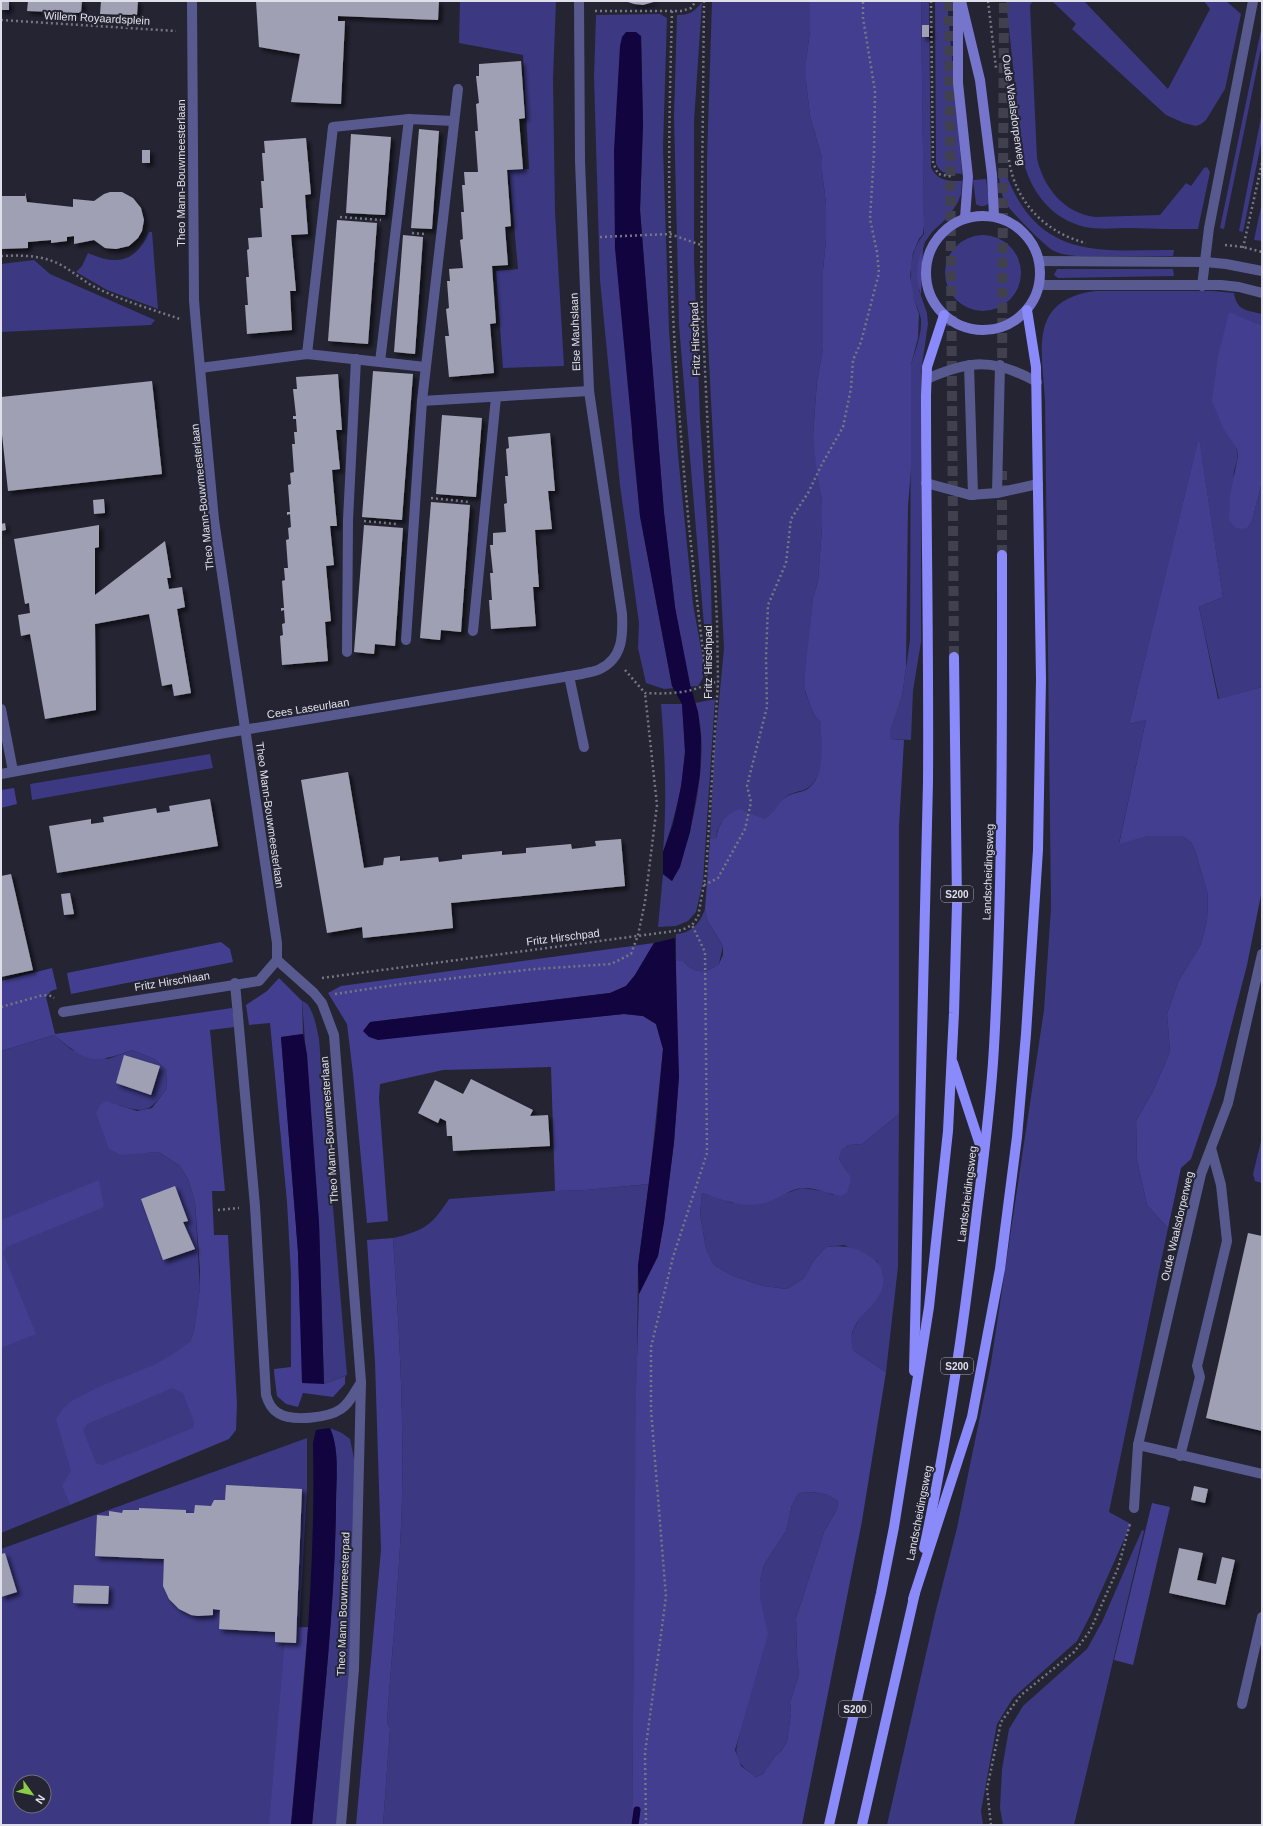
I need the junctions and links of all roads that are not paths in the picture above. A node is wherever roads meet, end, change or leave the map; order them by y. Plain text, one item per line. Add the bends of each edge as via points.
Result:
1 (192, 1) edge
2 (958, 1) edge
3 (961, 1) edge
4 (1253, 1) edge
5 (579, 6) edge
6 (458, 89) dead end
7 (409, 119) junction
8 (454, 121) junction
9 (994, 216) junction
10 (965, 218) junction
11 (1039, 261) junction
12 (1204, 262) junction
13 (1262, 271) edge
14 (1039, 285) junction
15 (1202, 286) junction
16 (1262, 293) edge
17 (1027, 310) junction
18 (944, 315) junction
19 (308, 354) junction
20 (356, 359) junction
21 (380, 362) junction
22 (969, 365) junction
23 (1000, 365) junction
24 (425, 367) junction
25 (200, 368) junction
26 (926, 379) junction
27 (1036, 382) junction
28 (589, 391) junction
29 (496, 397) junction
30 (422, 401) junction
31 (926, 483) junction
32 (1038, 484) junction
33 (997, 493) junction
34 (974, 495) junction
35 (1002, 555) tunnel mouth
36 (473, 631) dead end
37 (406, 640) dead end
38 (347, 652) dead end
39 (954, 657) tunnel mouth
40 (614, 658) joint
41 (570, 676) junction
42 (1, 709) edge
43 (246, 730) junction
44 (584, 747) dead end
45 (13, 771) junction
46 (1, 774) edge
47 (1262, 954) edge
48 (277, 960) junction
49 (235, 983) junction
50 (63, 1012) road end
51 (951, 1057) junction
52 (1211, 1148) junction
53 (984, 1156) junction
54 (360, 1382) junction
55 (914, 1409) junction
56 (1138, 1445) junction
57 (1180, 1456) junction
58 (1262, 1474) edge
59 (1134, 1508) road end
60 (913, 1600) junction
61 (1262, 1617) edge
62 (1242, 1704) dead end
63 (341, 1825) edge
64 (828, 1825) edge
65 (862, 1825) edge

1 - 25 street, Theo Mann-Bouwmeesterlaan via 194,300
2 - 10 main road via 958,82 968,177
3 - 9 main road via 980,80 992,175
4 - 12 street
5 - 28 street, Else Mauhslaan via 580,161
6 - 8 street
7 - 8 street
7 - 19 street via 333,127
7 - 21 street
8 - 24 street
9 - 10 main road
9 - 11 main road via 1024,232 1031,240
10 - 18 main road via 948,228 934,242 926,267 929,293
11 - 12 street
11 - 14 main road
12 - 13 street
12 - 15 street
14 - 15 street
14 - 17 main road
15 - 16 street via 1239,287
17 - 18 main road via 1006,326 981,331 961,326
17 - 27 main road
18 - 26 main road
19 - 20 street
19 - 25 street
20 - 21 street
20 - 38 street via 348,520
21 - 24 street
22 - 23 street
22 - 26 street
22 - 34 street
23 - 27 street
23 - 33 street
24 - 30 street
25 - 43 street, Theo Mann-Bouwmeesterlaan via 214,520
26 - 31 main road
27 - 32 main road
28 - 29 street
28 - 40 street, Else Mauhslaan via 622,614 623,635
29 - 30 street
29 - 36 street
30 - 37 street
31 - 34 street
31 - 55 main road via 928,780 921,1129 916,1193
32 - 33 street
32 - 60 main road via 1041,679 1038,850 1017,1137 1000,1269 972,1417
33 - 34 street
35 - 53 main road, Landscheidingsweg / S200 via 1002,814 994,1048
39 - 51 main road, Landscheidingsweg / S200 via 957,904
40 - 41 street, Cees Laseurlaan via 600,669
41 - 43 street, Cees Laseurlaan
41 - 44 street
42 - 45 street
43 - 45 street, Cees Laseurlaan
43 - 48 street, Theo Mann-Bouwmeesterlaan via 277,943
45 - 46 street, Cees Laseurlaan
47 - 52 street, Oude Waalsdorperweg via 1228,1103
48 - 49 street, Fritz Hirschlaan via 259,981
48 - 54 street, Theo Mann-Bouwmeesterlaan via 322,1002 334,1034
49 - 50 street, Fritz Hirschlaan
49 - 54 street via 255,1206 268,1403 278,1413 296,1418 332,1414 349,1401
51 - 53 main road, S200
51 - 55 main road, Landscheidingsweg / S200 via 948,1131 929,1307
52 - 56 street, Oude Waalsdorperweg via 1201,1174
52 - 57 street via 1221,1185 1227,1241 1197,1366 1200,1377
53 - 60 main road, Landscheidingsweg / S200 via 956,1376
54 - 63 street, Theo Mann Bouwmeesterpad via 354,1669
55 - 64 main road, Landscheidingsweg / S200 via 881,1593
56 - 57 street
56 - 59 street, Oude Waalsdorperweg
57 - 58 street
60 - 65 main road, Landscheidingsweg / S200
61 - 62 street

